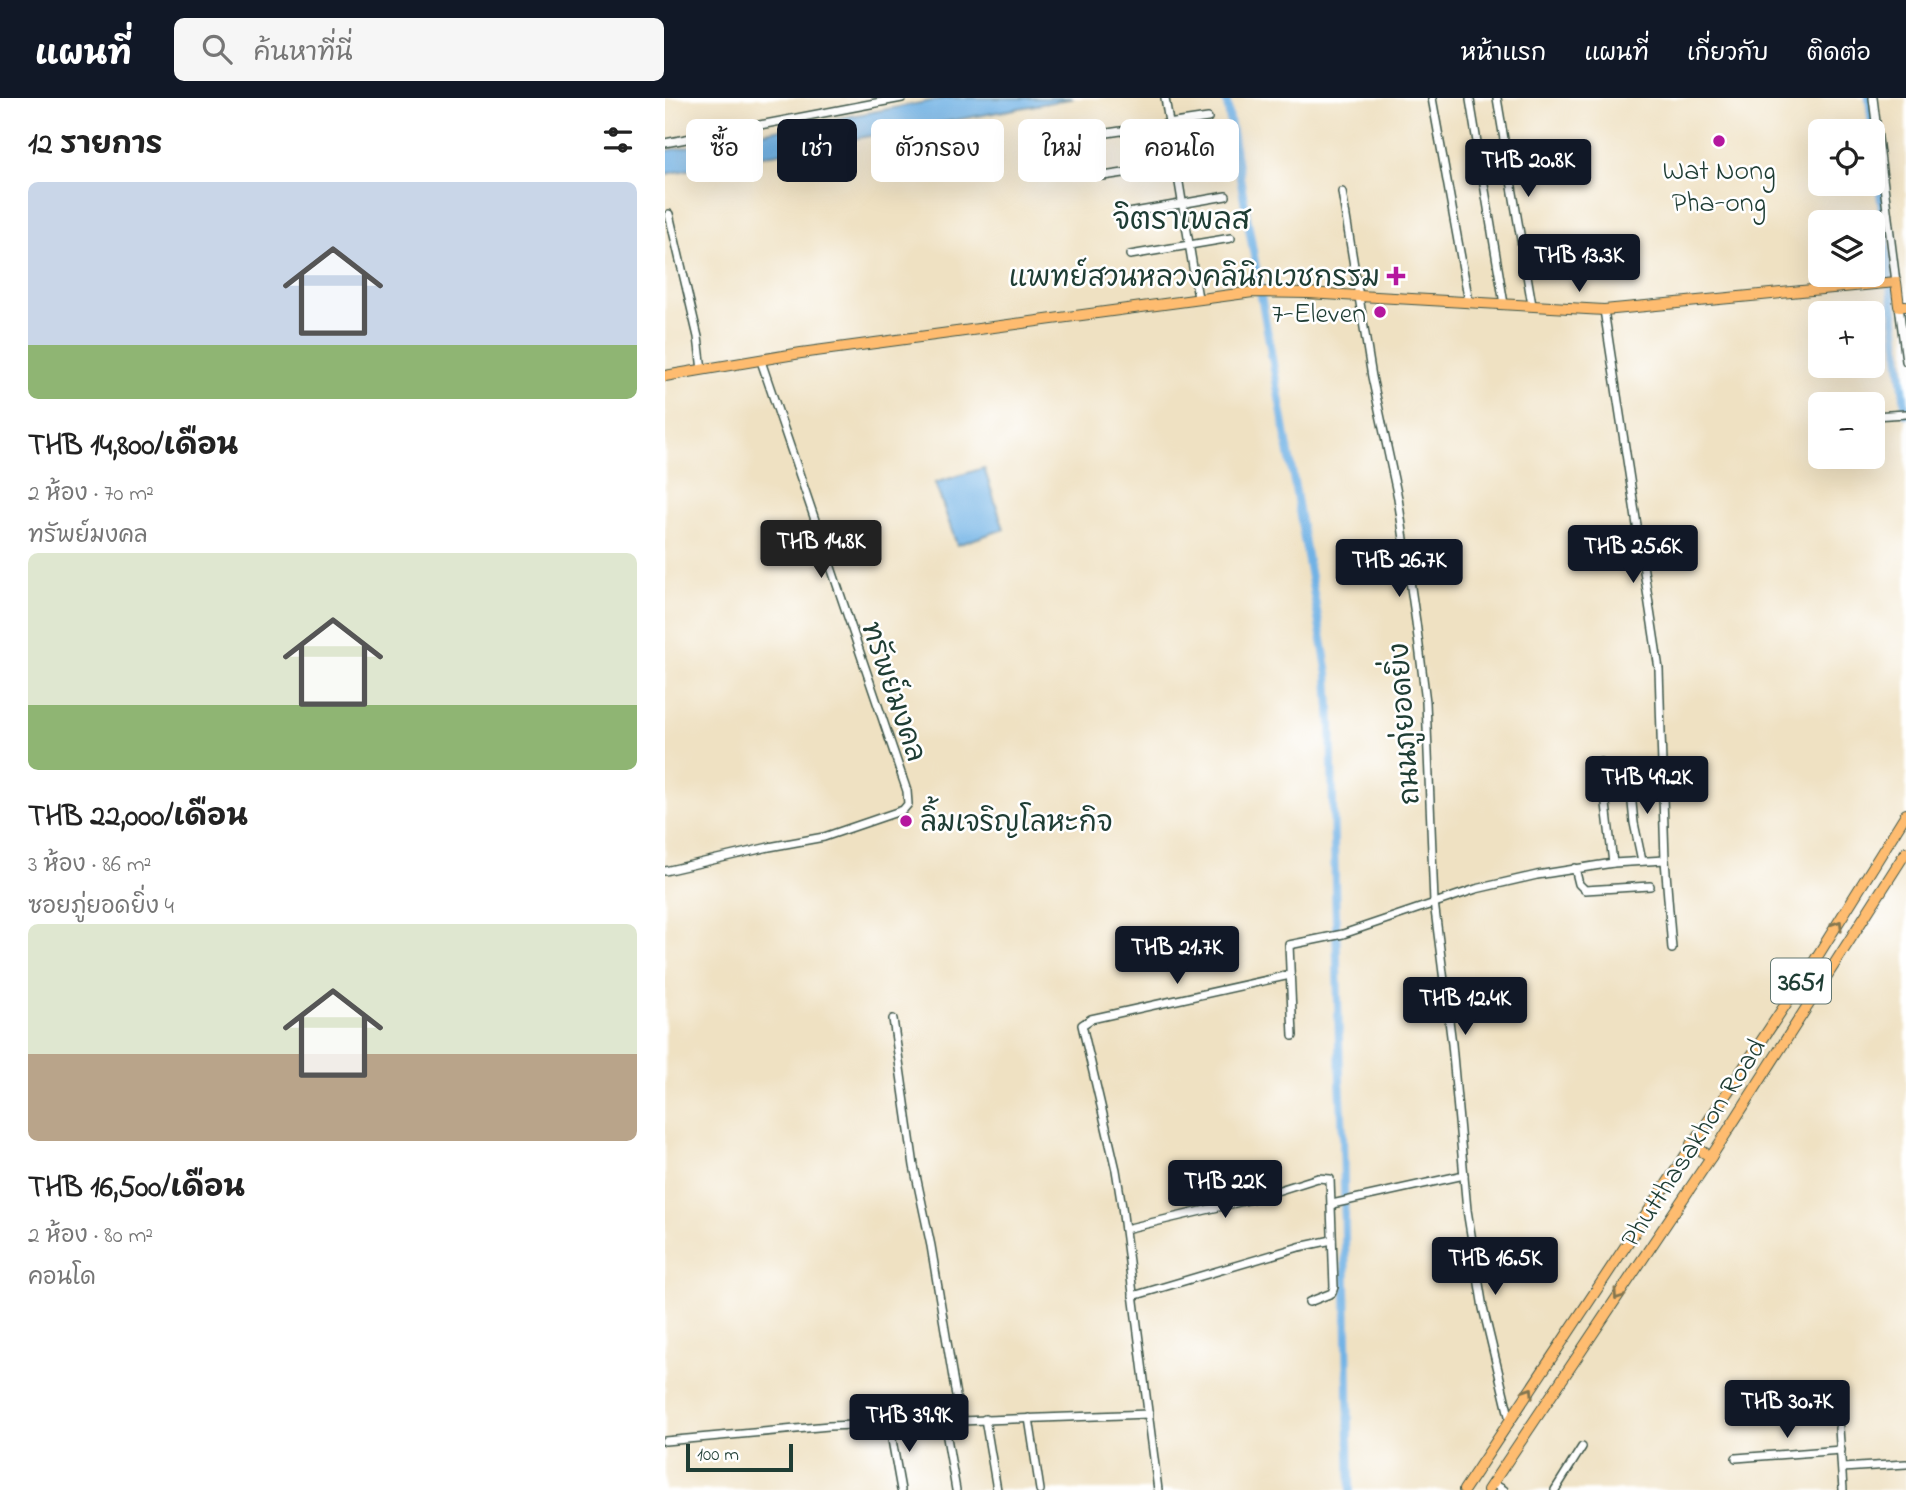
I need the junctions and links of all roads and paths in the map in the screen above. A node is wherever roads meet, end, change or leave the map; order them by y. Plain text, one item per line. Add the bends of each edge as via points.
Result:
1 (902, 98) edge
2 (1165, 98) edge
3 (1432, 98) edge
4 (1497, 98) edge
5 (1873, 98) edge
6 (1470, 100) dead end
7 (1208, 118) dead end
8 (1169, 119) edge
9 (1202, 119) edge
10 (665, 143) edge
11 (1180, 182) edge
12 (1342, 192) dead end
13 (1226, 196) dead end
14 (1184, 205) junction
15 (669, 214) dead end
16 (1117, 215) dead end
17 (1231, 238) dead end
18 (1190, 244) junction
19 (1130, 255) dead end
20 (1896, 282) junction
21 (1359, 296) junction
22 (1198, 298) junction
23 (1469, 302) junction
24 (1504, 304) junction
25 (1532, 305) junction
26 (1903, 306) edge
27 (1604, 310) junction
28 (761, 361) junction
29 (1906, 361) edge
30 (702, 370) junction
31 (665, 376) edge
32 (1906, 414) edge
33 (1885, 415) edge
34 (1601, 762) dead end
35 (1629, 773) dead end
36 (1906, 814) edge
37 (1906, 852) edge
38 (1665, 860) junction
39 (1642, 861) junction
40 (1613, 863) junction
41 (1575, 868) junction
42 (665, 871) edge
43 (1650, 886) dead end
44 (1434, 902) junction
45 (1672, 949) dead end
46 (1290, 975) junction
47 (893, 1019) dead end
48 (1293, 1035) dead end
49 (1691, 1144) junction
50 (1711, 1157) junction
51 (1464, 1175) junction
52 (1332, 1204) junction
53 (1125, 1229) junction
54 (1332, 1240) junction
55 (1133, 1296) junction
56 (1309, 1302) dead end
57 (1149, 1414) junction
58 (1029, 1418) junction
59 (985, 1419) junction
60 (944, 1420) junction
61 (961, 1420) junction
62 (1510, 1420) junction
63 (889, 1423) junction
64 (1839, 1429) dead end
65 (665, 1441) edge
66 (1582, 1447) dead end
67 (1841, 1450) junction
68 (1736, 1458) dead end
69 (1906, 1464) edge
70 (1842, 1468) junction
71 (1490, 1486) edge
72 (901, 1490) edge
73 (956, 1490) edge
74 (997, 1490) edge
75 (1040, 1490) edge
76 (1158, 1490) edge
77 (1464, 1490) edge
78 (1504, 1490) edge
79 (1555, 1490) edge
80 (1843, 1490) edge

1 - 10 street
2 - 8 street
3 - 23 street
4 - 25 street
5 - 20 street
6 - 24 street
7 - 9 street
11 - 14 street
12 - 21 street, ถนนภู่ยอดยิ่ง
13 - 14 street
14 - 16 street
14 - 18 street
15 - 30 street
17 - 18 street
18 - 19 street
18 - 22 street
20 - 26 main road
20 - 27 main road
21 - 22 main road via 1258,292
21 - 23 main road
21 - 44 street, ถนนภู่ยอดยิ่ง via 1398,498 1426,702
22 - 28 main road
23 - 24 main road
24 - 25 main road
25 - 27 main road
26 - 29 street
27 - 38 street via 1659,669
28 - 30 main road
28 - 42 street, ทรัพย์มงคล via 908,804 903,810 821,838
30 - 31 main road
32 - 33 street
34 - 40 street
35 - 39 street
49 -> 36 main road, Phutthasakhon Road / 3651 via 1849,909
37 - 50 main road, Phutthasakhon Road / 3651
38 - 39 street
38 - 45 street
39 - 40 street
40 - 41 street
41 - 43 street via 1585,890
41 - 44 street
44 - 46 street via 1343,934 1289,945
44 - 51 street, ถนนภู่ยอดยิ่ง
46 - 48 street
46 - 53 street via 1091,1019 1082,1025
47 - 61 street via 914,1166
49 - 50 main road
62 -> 49 main road, Phutthasakhon Road / 3651
50 -> 71 main road, Phutthasakhon Road / 3651
51 - 52 street
51 - 62 street, ถนนภู่ยอดยิ่ง via 1483,1308
52 - 53 street via 1331,1179 1318,1178
52 - 54 street
53 - 55 street
54 - 55 street
54 - 56 street via 1332,1293
55 - 57 street
57 - 58 street
57 - 76 street
58 - 59 street
58 - 75 street
59 - 61 street
59 - 74 street
60 - 61 street
60 - 63 street
60 - 73 street
62 - 77 main road, Phutthasakhon Road / 3651
63 - 65 street
63 - 72 street
64 - 67 street
66 - 79 street
67 - 68 street
67 - 70 street
69 - 70 street
70 - 80 street
71 - 78 street

